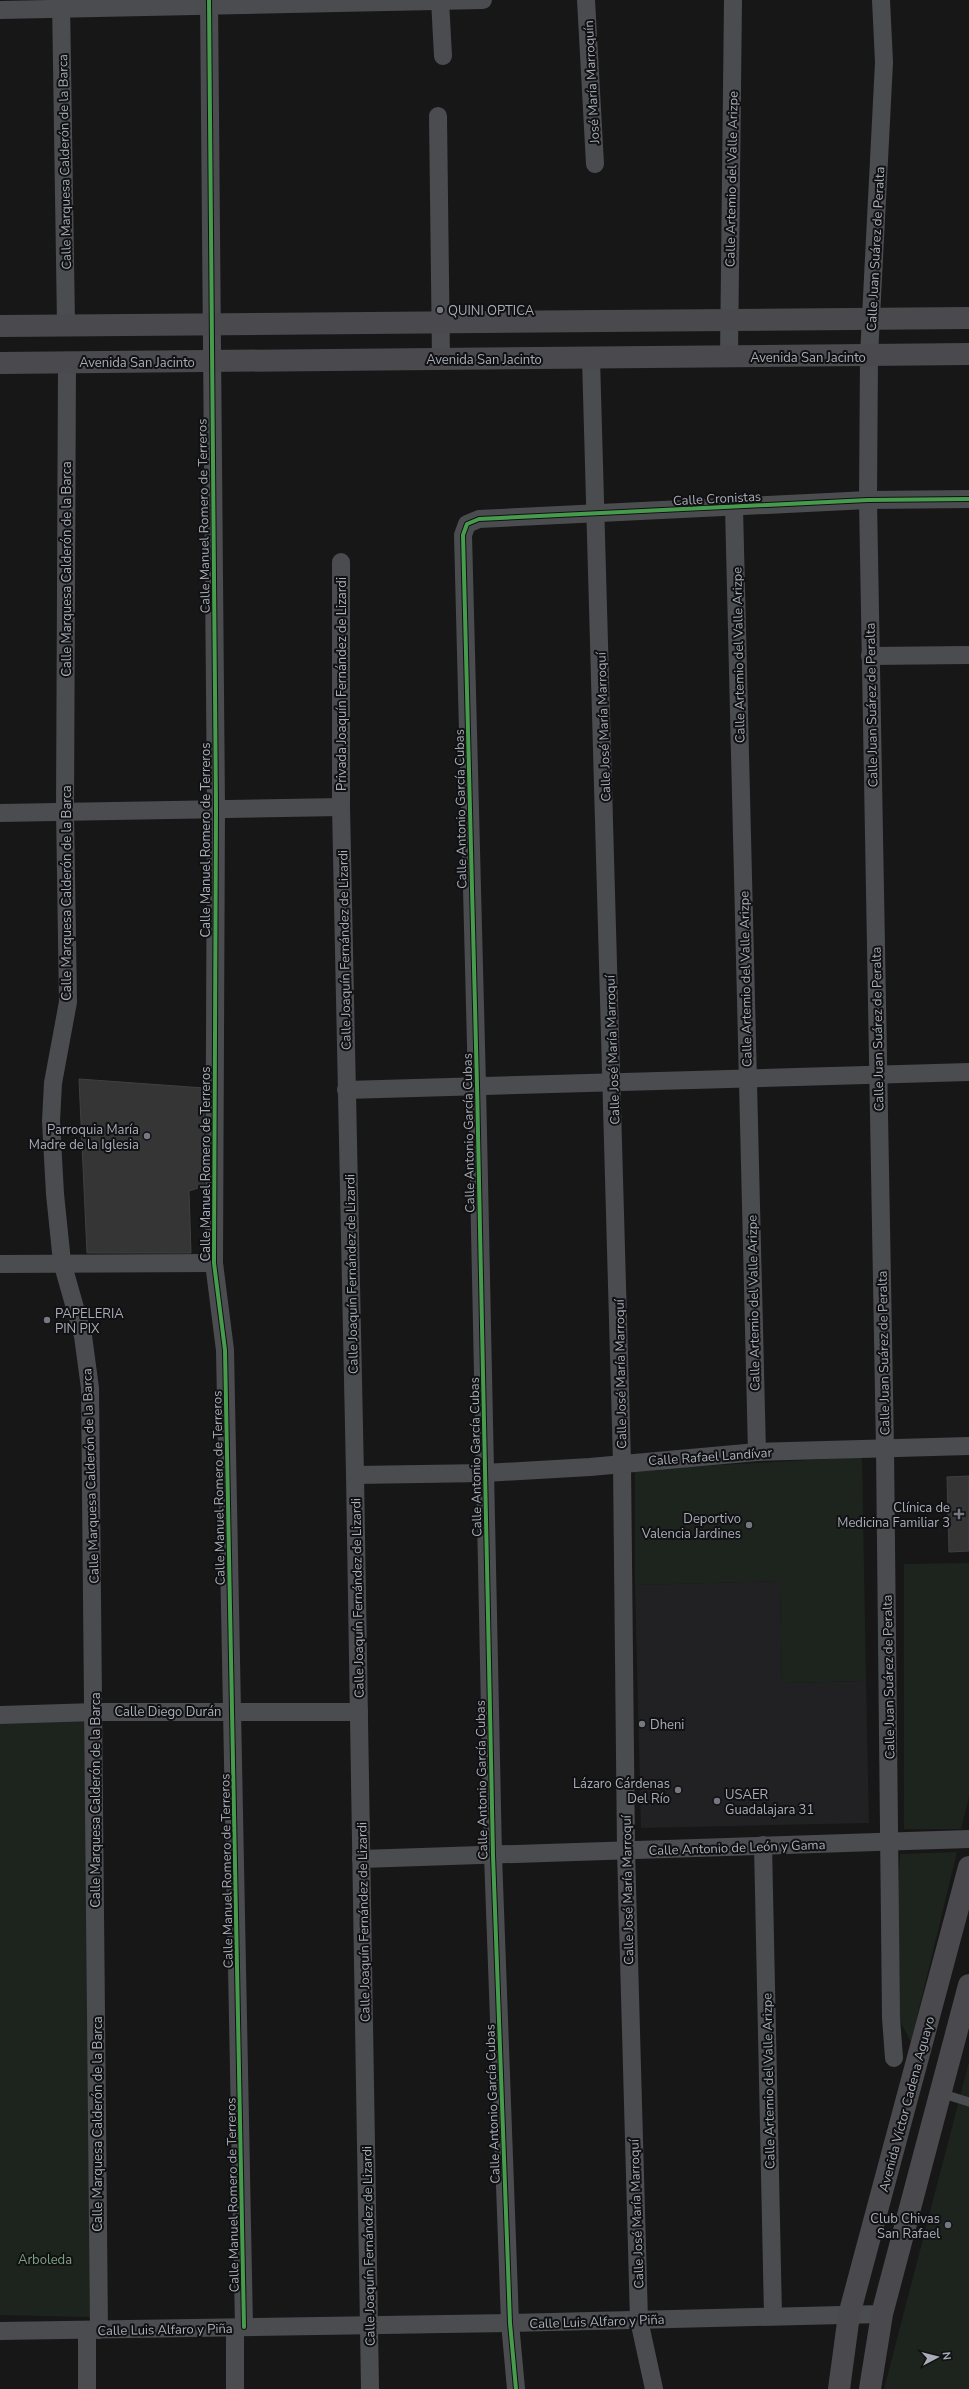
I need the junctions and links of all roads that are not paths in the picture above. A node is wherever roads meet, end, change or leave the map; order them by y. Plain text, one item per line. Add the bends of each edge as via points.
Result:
1 (440, 0) edge
2 (483, 0) edge
3 (586, 0) edge
4 (733, 0) edge
5 (880, 0) edge
6 (209, 3) edge
7 (61, 5) edge
8 (0, 10) edge
9 (444, 56) dead end
10 (438, 116) dead end
11 (596, 164) dead end
12 (969, 318) edge
13 (871, 319) junction
14 (730, 321) junction
15 (440, 322) junction
16 (66, 324) junction
17 (213, 324) junction
18 (0, 326) edge
19 (969, 354) edge
20 (869, 356) junction
21 (729, 357) junction
22 (591, 358) junction
23 (441, 359) junction
24 (67, 362) junction
25 (212, 362) junction
26 (0, 363) edge
27 (969, 499) edge
28 (868, 500) junction
29 (734, 507) junction
30 (597, 514) junction
31 (467, 524) joint
32 (341, 562) dead end
33 (969, 655) edge
34 (870, 656) junction
35 (341, 807) junction
36 (216, 808) junction
37 (65, 811) junction
38 (0, 813) edge
39 (969, 1072) edge
40 (878, 1074) junction
41 (748, 1078) junction
42 (612, 1082) junction
43 (477, 1085) junction
44 (346, 1090) junction
45 (62, 1262) junction
46 (214, 1263) junction
47 (0, 1264) edge
48 (969, 1446) edge
49 (885, 1449) junction
50 (757, 1452) junction
51 (622, 1463) junction
52 (485, 1472) junction
53 (355, 1475) junction
54 (233, 1711) junction
55 (95, 1712) junction
56 (359, 1712) junction
57 (0, 1715) edge
58 (969, 1839) edge
59 (890, 1841) junction
60 (762, 1846) junction
61 (626, 1851) junction
62 (493, 1855) junction
63 (361, 1859) junction
64 (969, 1866) edge
65 (969, 1985) edge
66 (894, 2058) dead end
67 (940, 2093) junction
68 (969, 2102) edge
69 (882, 2314) junction
70 (849, 2315) junction
71 (773, 2316) junction
72 (639, 2320) junction
73 (510, 2323) junction
74 (370, 2325) junction
75 (239, 2328) junction
76 (93, 2330) junction
77 (0, 2331) edge
78 (87, 2389) edge
79 (234, 2389) edge
80 (370, 2389) edge
81 (516, 2389) edge
82 (654, 2389) edge
83 (839, 2389) edge
84 (870, 2389) edge

1 - 2 street
1 - 6 street
1 - 9 street
3 - 11 street, José María Marroquín
4 - 14 street, Calle Artemio del Valle Arizpe
5 - 13 street, Calle Juan Suárez de Peralta via 884,62
6 - 7 street
6 - 17 street, Calle Manuel Romero de Terreros
7 - 8 street
7 - 16 street, Calle Marquesa Calderón de la Barca
10 - 15 street
12 - 13 street
13 - 14 street
13 - 20 street, Calle Juan Suárez de Peralta
14 - 15 street
14 - 21 street, Calle Artemio del Valle Arizpe
15 - 17 street
15 - 23 street
16 - 17 street
16 - 18 street
17 - 25 street, Calle Manuel Romero de Terreros
19 - 20 street, Avenida San Jacinto
20 - 21 street, Avenida San Jacinto
20 - 28 street, Calle Juan Suárez de Peralta
21 - 22 street, Avenida San Jacinto
22 - 23 street, Avenida San Jacinto
22 - 30 street, Calle José María Marroquí
23 - 25 street, Avenida San Jacinto
24 - 25 street, Avenida San Jacinto
24 - 26 street, Avenida San Jacinto
24 - 37 street, Calle Marquesa Calderón de la Barca
25 - 36 street, Calle Manuel Romero de Terreros
27 - 28 street, Calle Cronistas
28 - 29 street, Calle Cronistas
28 - 34 street, Calle Juan Suárez de Peralta
29 - 30 street, Calle Cronistas
29 - 41 street, Calle Artemio del Valle Arizpe
30 - 31 street, Calle Cronistas via 479,519
30 - 42 street, Calle José María Marroquí
31 - 43 street, Calle Antonio García Cubas via 463,535
32 - 35 street, Privada Joaquín Fernández de Lizardi
33 - 34 street
34 - 40 street, Calle Juan Suárez de Peralta
35 - 36 street
35 - 44 street, Calle Joaquín Fernández de Lizardi
36 - 37 street
36 - 46 street, Calle Manuel Romero de Terreros
37 - 38 street
37 - 45 street, Calle Marquesa Calderón de la Barca via 68,1002 53,1083 52,1121 55,1194
39 - 40 street
40 - 41 street
40 - 49 street, Calle Juan Suárez de Peralta
41 - 42 street
41 - 50 street, Calle Artemio del Valle Arizpe
42 - 43 street
42 - 51 street, Calle José María Marroquí
43 - 44 street
43 - 52 street, Calle Antonio García Cubas
44 - 53 street, Calle Joaquín Fernández de Lizardi
45 - 46 street
45 - 47 street
45 - 55 street, Calle Marquesa Calderón de la Barca via 83,1336 90,1388
46 - 54 street, Calle Manuel Romero de Terreros via 225,1350
48 - 49 street, Calle Rafael Landívar
49 - 50 street, Calle Rafael Landívar
49 - 59 street, Calle Juan Suárez de Peralta
50 - 51 street, Calle Rafael Landívar
51 - 52 street, Calle Rafael Landívar
51 - 61 street, Calle José María Marroquí
52 - 53 street, Calle Rafael Landívar
52 - 62 street, Calle Antonio García Cubas
53 - 56 street, Calle Joaquín Fernández de Lizardi
54 - 55 street, Calle Diego Durán
54 - 56 street, Calle Diego Durán
54 - 75 street, Calle Manuel Romero de Terreros
55 - 57 street, Calle Diego Durán
55 - 76 street, Calle Marquesa Calderón de la Barca
56 - 63 street, Calle Joaquín Fernández de Lizardi
58 - 59 street, Calle Antonio de León y Gama
59 - 60 street, Calle Antonio de León y Gama
59 - 66 street, Calle Juan Suárez de Peralta via 891,2018
60 - 61 street, Calle Antonio de León y Gama
60 - 71 street, Calle Artemio del Valle Arizpe
61 - 62 street, Calle Antonio de León y Gama
61 - 72 street, Calle José María Marroquí
62 - 63 street, Calle Antonio de León y Gama
62 - 73 street, Calle Antonio García Cubas
63 - 74 street, Calle Joaquín Fernández de Lizardi
64 - 70 street, Avenida Víctor Cadena Aguayo
65 - 67 street
67 - 68 lane
67 - 69 street
69 - 70 street, Calle Luis Alfaro y Piña
69 - 84 street
70 - 71 street, Calle Luis Alfaro y Piña
70 - 83 street, Avenida Víctor Cadena Aguayo
71 - 72 street, Calle Luis Alfaro y Piña
72 - 73 street, Calle Luis Alfaro y Piña
72 - 82 street, Calle José María Marroquí
73 - 74 street, Calle Luis Alfaro y Piña
73 - 81 street, Calle Antonio García Cubas
74 - 75 street, Calle Luis Alfaro y Piña
74 - 80 street, Calle Joaquín Fernández de Lizardi
75 - 76 street, Calle Luis Alfaro y Piña
75 - 79 street, Calle Manuel Romero de Terreros
76 - 77 street, Calle Luis Alfaro y Piña
76 - 78 street, Calle Marquesa Calderón de la Barca

